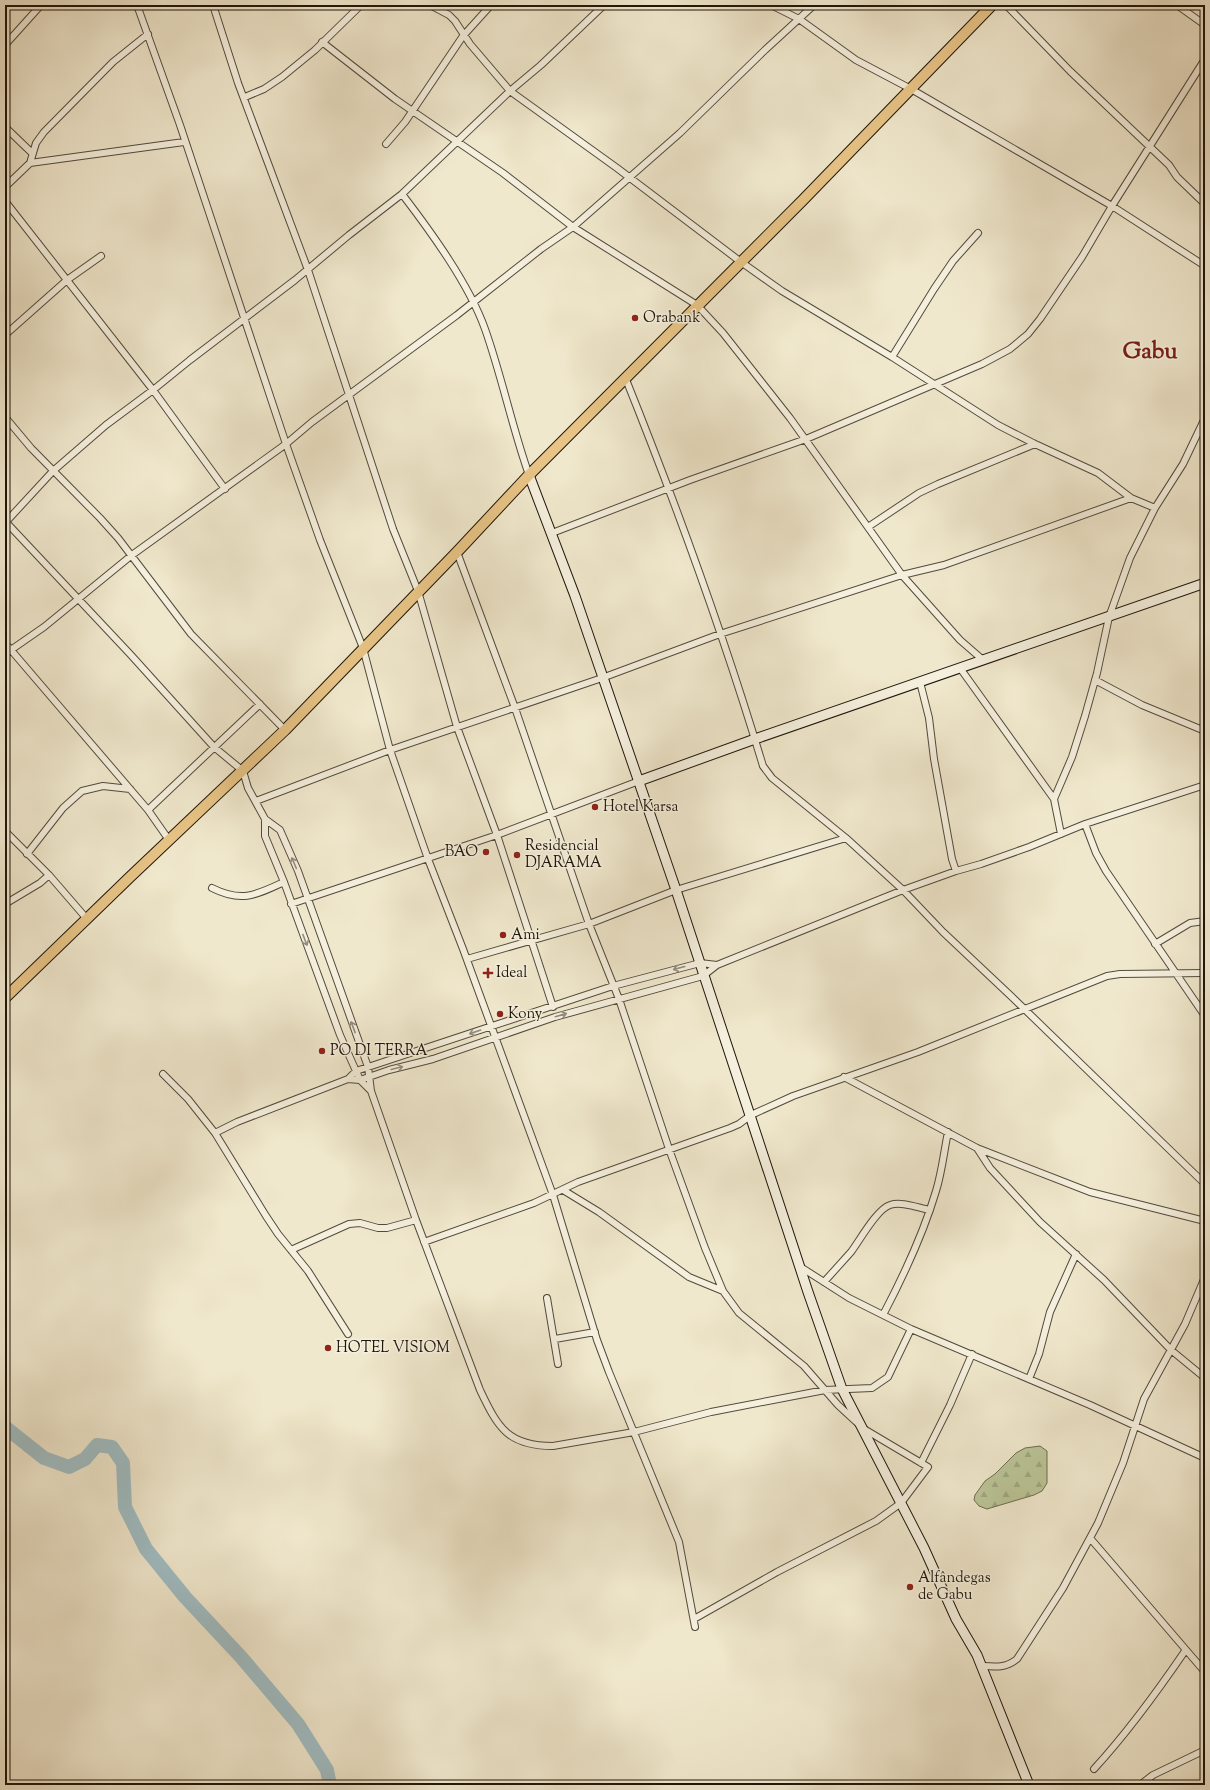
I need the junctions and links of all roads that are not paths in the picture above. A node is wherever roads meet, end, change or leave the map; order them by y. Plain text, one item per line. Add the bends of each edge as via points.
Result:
1 (41, 5) edge
2 (137, 5) edge
3 (213, 5) edge
4 (361, 5) edge
5 (430, 5) edge
6 (490, 5) edge
7 (604, 5) edge
8 (771, 5) edge
9 (814, 5) edge
10 (992, 5) edge
11 (1006, 5) edge
12 (1177, 5) edge
13 (799, 19) junction
14 (1205, 25) edge
15 (148, 34) junction
16 (464, 36) junction
17 (322, 42) junction
18 (5, 45) edge
19 (1205, 59) edge
20 (911, 88) junction
21 (510, 91) junction
22 (245, 97) junction
23 (413, 110) junction
24 (5, 127) edge
25 (184, 142) junction
26 (457, 142) junction
27 (386, 144) dead end
28 (1149, 147) junction
29 (32, 153) junction
30 (30, 163) junction
31 (629, 178) junction
32 (5, 187) edge
33 (402, 194) junction
34 (5, 201) edge
35 (1205, 204) edge
36 (1112, 206) junction
37 (573, 228) junction
38 (978, 233) dead end
39 (101, 256) dead end
40 (741, 262) junction
41 (1205, 266) edge
42 (308, 270) junction
43 (67, 280) junction
44 (473, 303) junction
45 (697, 305) junction
46 (244, 319) junction
47 (5, 335) edge
48 (892, 357) junction
49 (625, 377) junction
50 (935, 384) junction
51 (153, 390) junction
52 (348, 395) junction
53 (5, 416) edge
54 (1205, 418) edge
55 (806, 439) junction
56 (286, 444) junction
57 (1035, 444) junction
58 (53, 471) junction
59 (529, 475) junction
60 (225, 488) junction
61 (668, 489) junction
62 (1132, 498) junction
63 (1155, 508) junction
64 (5, 522) edge
65 (868, 527) junction
66 (552, 533) junction
67 (457, 552) junction
68 (132, 555) junction
69 (902, 575) junction
70 (1205, 583) edge
71 (418, 591) junction
72 (78, 600) junction
73 (1109, 617) junction
74 (720, 634) junction
75 (5, 643) edge
76 (363, 648) junction
77 (11, 650) junction
78 (5, 654) edge
79 (983, 660) junction
80 (960, 668) junction
81 (602, 678) junction
82 (1095, 680) junction
83 (920, 682) junction
84 (260, 704) junction
85 (515, 708) junction
86 (457, 727) junction
87 (285, 730) junction
88 (1205, 731) edge
89 (755, 739) junction
90 (214, 747) junction
91 (390, 750) junction
92 (243, 771) junction
93 (639, 781) junction
94 (1205, 785) edge
95 (130, 789) junction
96 (1054, 800) junction
97 (256, 801) junction
98 (148, 810) junction
99 (552, 814) junction
100 (265, 819) junction
101 (1085, 824) junction
102 (5, 832) edge
103 (1061, 834) junction
104 (497, 835) junction
105 (846, 838) junction
106 (169, 840) junction
107 (27, 854) junction
108 (428, 859) junction
109 (956, 871) junction
110 (49, 875) junction
111 (284, 882) junction
112 (212, 888) dead end
113 (676, 890) junction
114 (903, 890) junction
115 (307, 899) junction
116 (5, 904) edge
117 (291, 904) junction
118 (87, 919) junction
119 (1205, 921) edge
120 (589, 924) junction
121 (532, 940) junction
122 (1155, 944) junction
123 (467, 959) junction
124 (700, 963) junction
125 (717, 965) junction
126 (1175, 973) junction
127 (1205, 973) edge
128 (704, 976) junction
129 (613, 986) junction
130 (5, 998) edge
131 (619, 999) junction
132 (553, 1007) junction
133 (1025, 1010) junction
134 (1205, 1016) edge
135 (490, 1026) junction
136 (495, 1038) junction
137 (368, 1067) junction
138 (356, 1071) junction
139 (163, 1074) dead end
140 (370, 1077) junction
141 (844, 1077) junction
142 (348, 1080) junction
143 (360, 1080) junction
144 (371, 1091) junction
145 (751, 1115) junction
146 (948, 1132) junction
147 (215, 1133) junction
148 (977, 1148) junction
149 (669, 1149) junction
150 (1205, 1184) edge
151 (563, 1190) junction
152 (553, 1195) junction
153 (930, 1210) junction
154 (416, 1220) junction
155 (1205, 1221) edge
156 (424, 1242) junction
157 (291, 1250) junction
158 (1076, 1254) junction
159 (799, 1266) junction
160 (1205, 1277) edge
161 (824, 1282) junction
162 (723, 1291) junction
163 (547, 1298) dead end
164 (883, 1315) junction
165 (911, 1329) junction
166 (595, 1332) junction
167 (348, 1334) dead end
168 (555, 1339) junction
169 (1171, 1350) junction
170 (972, 1354) junction
171 (558, 1364) dead end
172 (1205, 1378) edge
173 (1029, 1379) junction
174 (842, 1389) junction
175 (824, 1390) junction
176 (1134, 1426) junction
177 (864, 1429) junction
178 (634, 1432) junction
179 (1205, 1458) edge
180 (921, 1462) junction
181 (901, 1503) junction
182 (1090, 1538) junction
183 (694, 1619) junction
184 (695, 1627) dead end
185 (1185, 1651) junction
186 (982, 1666) junction
187 (1205, 1672) edge
188 (1205, 1750) edge
189 (1094, 1769) dead end
190 (1029, 1785) edge
191 (1140, 1785) edge

1 - 18 street
2 - 15 street
3 - 22 street
4 - 17 street
5 - 16 street via 455,20
6 - 16 street
7 - 21 street via 541,66
8 - 13 street
9 - 13 street
10 - 20 main road
11 - 28 street
12 - 14 street
13 - 20 street via 856,60
13 - 31 street
15 - 25 street
15 - 29 street via 113,62 63,112 44,132
16 - 21 street
16 - 23 street
17 - 22 street via 264,90
17 - 23 street
19 - 28 street
20 - 36 street
20 - 40 main road
21 - 26 street
21 - 31 street
22 - 42 street
23 - 26 street
23 - 27 street
24 - 29 street
25 - 30 street
25 - 46 street
26 - 33 street
26 - 37 street via 503,173
28 - 35 street
28 - 36 street
29 - 30 street
30 - 32 street
31 - 37 street
31 - 40 street
33 - 42 street
33 - 44 street via 424,224
34 - 43 street
36 - 41 street
36 - 50 street via 1082,257 1028,334 982,364
37 - 44 street via 535,253
37 - 45 street
38 - 48 street via 953,261 934,288
39 - 43 street
40 - 45 main road
40 - 48 street via 782,291
42 - 46 street
42 - 52 street
43 - 47 street
43 - 51 street
44 - 52 street
44 - 59 street via 485,329
45 - 49 main road
45 - 55 street via 723,333
46 - 51 street
46 - 56 street
48 - 50 street
49 - 59 main road
49 - 61 street
50 - 55 street
50 - 57 street via 998,425
51 - 58 street via 106,425
51 - 60 street
52 - 56 street
52 - 71 street via 390,522
53 - 58 street
54 - 63 street via 1183,464
55 - 61 street
55 - 65 street
56 - 60 street
56 - 76 street via 320,540
57 - 62 street via 1098,473
57 - 65 street via 938,484
58 - 64 street
58 - 68 street via 100,518
59 - 66 main road
59 - 67 main road
60 - 68 street
61 - 66 street
61 - 74 street
62 - 63 street
62 - 69 street via 944,565
63 - 73 street via 1130,558
64 - 72 street
65 - 69 street
66 - 81 main road
67 - 71 main road
67 - 85 street
68 - 72 street
68 - 84 street via 191,634
69 - 74 street
69 - 79 street via 960,640
70 - 73 main road
71 - 76 main road
71 - 86 street
72 - 77 street
72 - 90 street
73 - 79 main road
73 - 82 street
74 - 81 street
74 - 89 street
75 - 77 street
76 - 87 main road
76 - 91 street
77 - 78 street
77 - 95 street
79 - 80 main road
80 - 83 main road
80 - 96 street
81 - 85 street
81 - 93 main road
82 - 88 street via 1142,705
82 - 96 street via 1072,757
83 - 89 main road
83 - 109 street via 929,718 934,759
84 - 87 street
84 - 90 street
85 - 86 street
85 - 99 street
86 - 91 street
86 - 104 street
87 - 92 main road
89 - 93 main road
89 - 105 street via 763,766 772,778
90 - 92 street
90 - 98 street
91 - 97 street
91 - 108 street
92 - 97 street via 248,788
92 - 106 main road
93 - 99 street
93 - 113 main road
94 - 101 street
95 - 98 street
95 - 107 street via 103,786 82,791 63,808
96 - 103 street
97 - 100 street
98 - 106 street
99 - 104 street
99 - 120 street
100 - 111 street via 264,836
115 -> 100 street via 280,830
101 - 103 street
101 - 122 street via 1106,871
102 - 107 street
103 - 109 street
104 - 108 street
104 - 121 street
105 - 113 street
105 - 114 street
106 - 118 main road
107 - 110 street
108 - 115 street
108 - 123 street
109 - 114 street
110 - 116 street
110 - 118 street
111 - 112 street via 250,896 228,895
111 - 117 street
113 - 120 street
113 - 124 main road
114 - 125 street
114 - 133 street via 942,932
115 - 117 street
137 -> 115 street
117 -> 138 street
118 - 130 main road
119 - 122 street via 1190,923
120 - 121 street
120 - 129 street
121 - 123 street
121 - 132 street
122 - 126 street
123 - 135 street
124 - 125 street
124 - 128 main road
124 -> 129 street
125 - 128 street
126 - 127 street
126 - 133 street via 1107,976
126 - 134 street
128 - 131 street
128 - 145 main road
129 - 131 street
129 - 132 street
136 -> 131 street via 555,1017
131 - 149 street
132 - 135 street
133 - 141 street via 918,1052
133 - 150 street
135 - 136 street
135 -> 137 street
140 -> 136 street
136 - 152 street
137 - 138 street
137 - 140 street
138 - 142 street
138 - 143 street
139 - 147 street via 188,1099
140 - 143 street
140 - 144 street
141 - 145 street
141 - 146 street
142 - 143 street
142 - 147 street via 237,1122
143 - 144 street
144 - 154 street
145 - 149 street via 730,1128
145 - 159 main road
146 - 148 street
146 - 153 street
147 - 157 street via 266,1216
148 - 155 street via 1094,1194
148 - 158 street via 990,1168 1020,1202
149 - 151 street via 578,1182
149 - 162 street
151 - 152 street
151 - 162 street via 599,1212 689,1277
152 - 156 street
152 - 166 street
153 - 161 street via 908,1205 889,1205 876,1216
153 - 164 street via 906,1272
154 - 156 street
154 - 157 street via 387,1228 360,1223 348,1224
156 - 178 street via 480,1390 490,1411 507,1434 527,1443 553,1446
157 - 167 street via 308,1271
158 - 169 street
158 - 173 street via 1050,1312 1039,1354
159 - 161 street
159 - 174 main road
160 - 169 street via 1193,1308
161 - 164 street
162 - 175 street via 739,1313 804,1366
163 - 168 street
164 - 165 street
165 - 170 street
165 - 174 street via 888,1377 872,1388
166 - 168 street
166 - 178 street
168 - 171 street
169 - 172 street
169 - 176 street via 1144,1399
170 - 173 street
170 - 180 street
173 - 176 street
174 - 175 street
174 - 177 main road
175 - 177 street
175 - 178 street via 711,1412
176 - 179 street
176 - 182 street via 1123,1463
177 - 180 street
177 - 181 main road
178 - 183 street via 679,1542
180 - 181 street via 928,1467
181 - 183 street via 876,1521
181 - 186 main road via 956,1619
182 - 185 street
182 - 186 street via 1063,1588 1017,1659 1009,1665 1000,1667
183 - 184 street
185 - 187 street
185 - 189 street via 1152,1699
186 - 190 main road
188 - 191 street via 1152,1775

